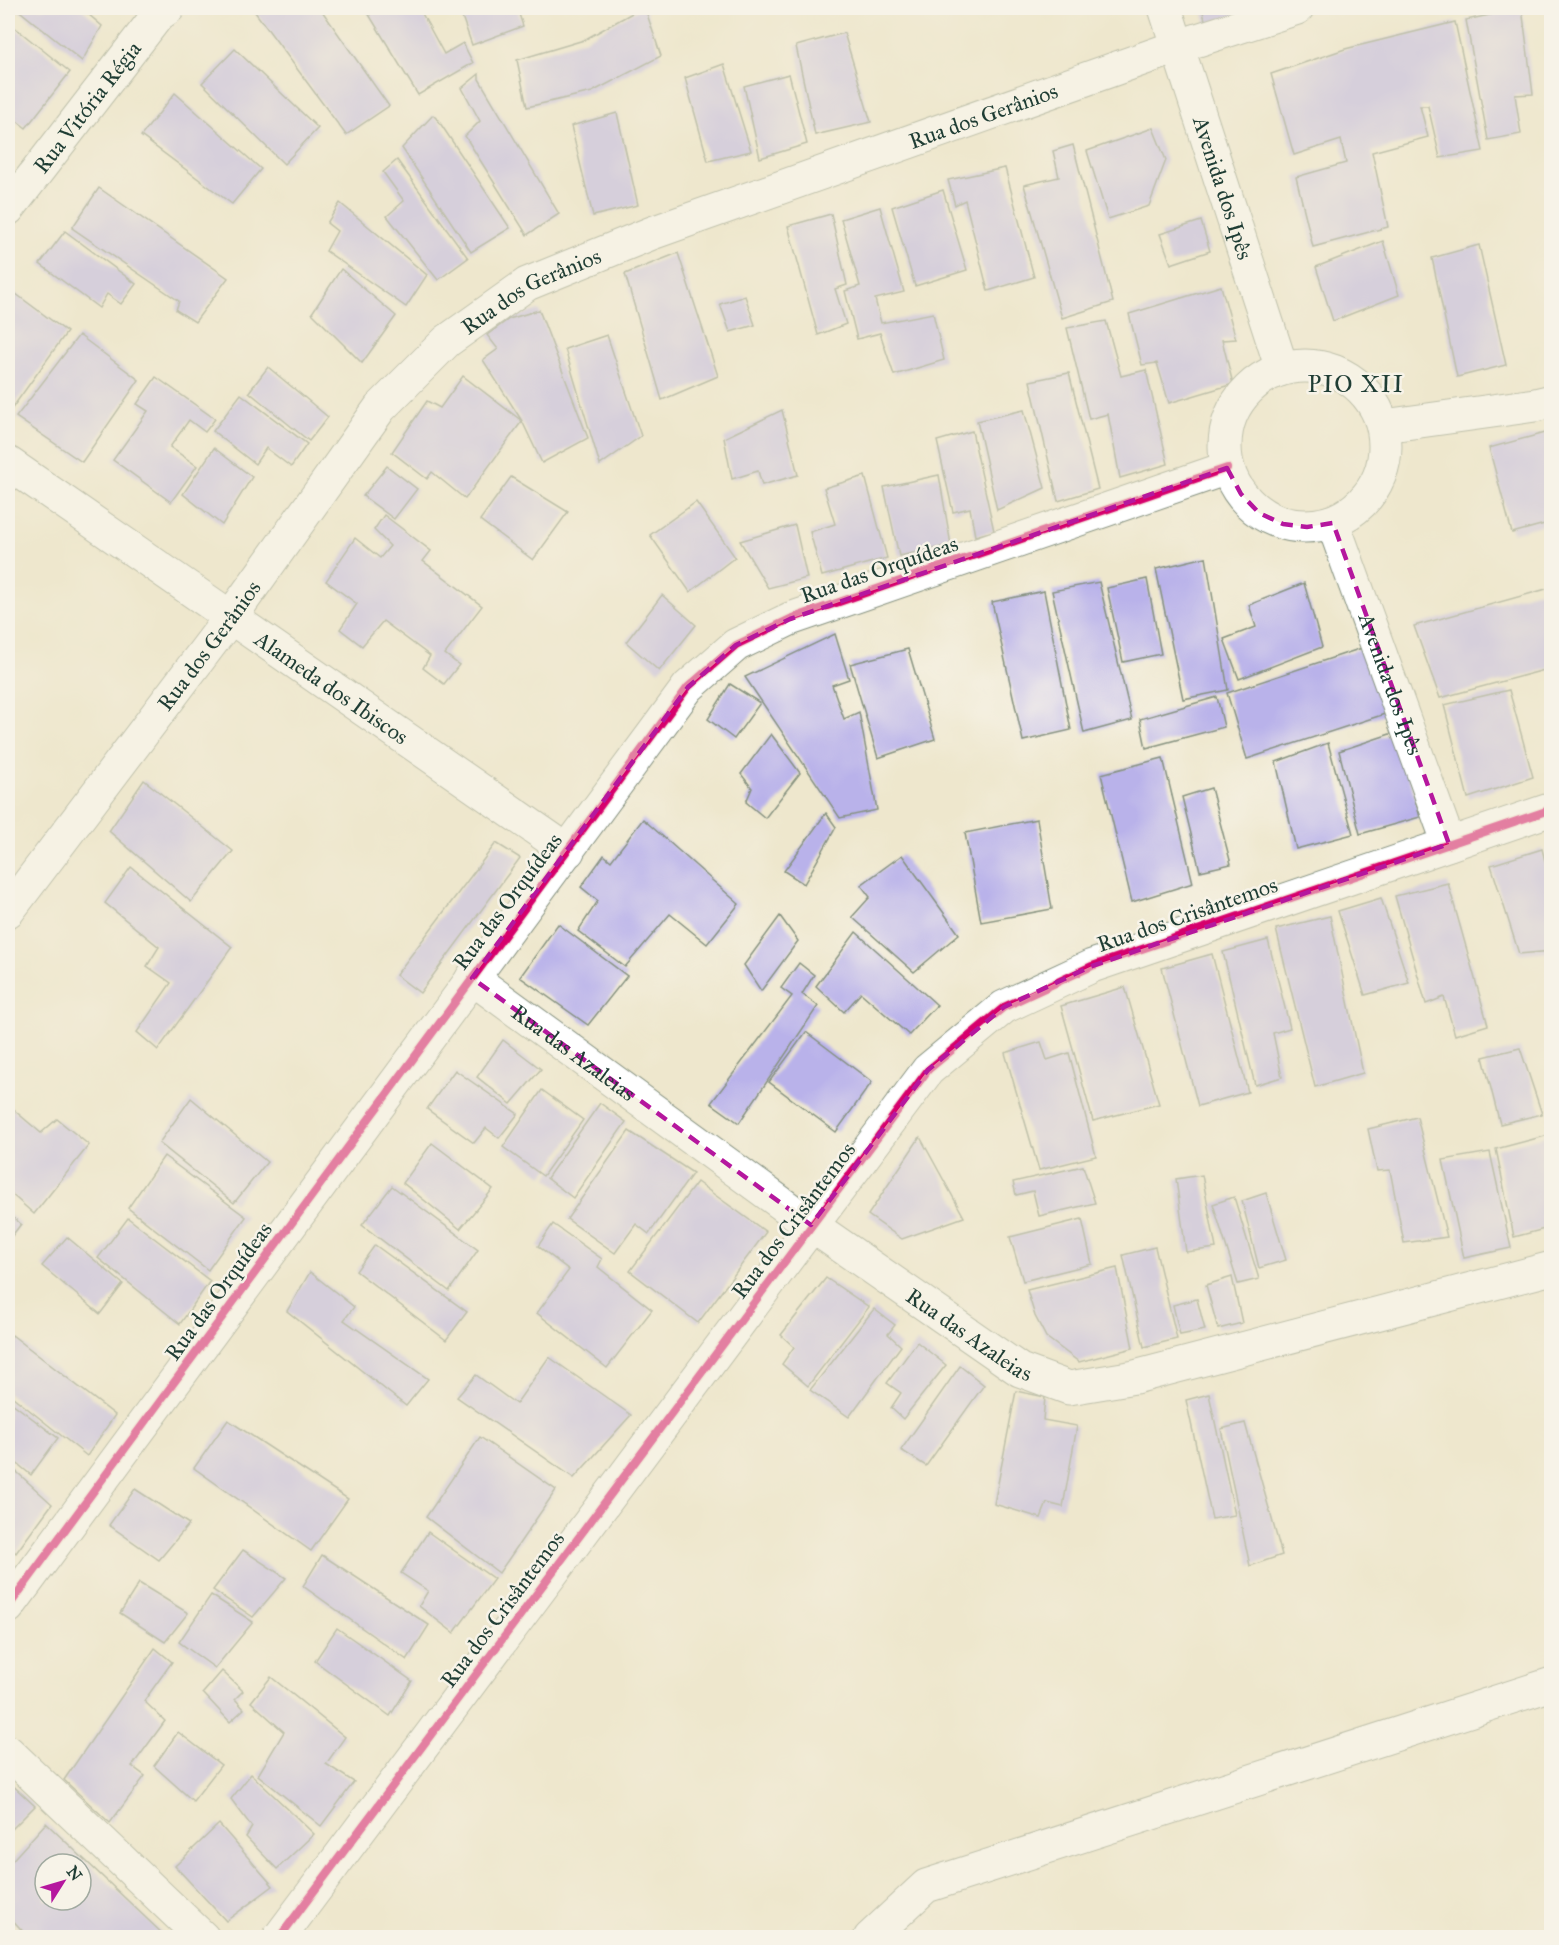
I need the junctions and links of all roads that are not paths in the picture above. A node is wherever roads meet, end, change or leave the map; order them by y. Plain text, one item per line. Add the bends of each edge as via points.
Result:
1 (168, 8) edge
2 (1165, 8) edge
3 (1297, 8) edge
4 (1179, 46) junction
5 (8, 209) edge
6 (1282, 369) junction
7 (1551, 401) edge
8 (1384, 426) junction
9 (8, 463) edge
10 (1227, 468) junction
11 (1333, 523) junction
12 (230, 618) junction
13 (1551, 809) edge
14 (1449, 844) junction
15 (568, 851) junction
16 (8, 911) edge
17 (472, 978) junction
18 (811, 1225) junction
19 (1551, 1268) edge
20 (8, 1607) edge
21 (1551, 1684) edge
22 (8, 1752) edge
23 (203, 1938) edge
24 (279, 1938) edge
25 (870, 1938) edge

1 - 5 street, Rua Vitória Régia via 158,15
2 - 4 street, Avenida dos Ipês
3 - 4 street, Rua dos Gerânios
4 - 6 street, Avenida dos Ipês
4 - 12 street, Rua dos Gerânios via 652,232 527,284 447,342 380,408
6 - 8 street via 1308,365 1333,370 1356,383 1373,402
6 - 10 street via 1259,380 1241,398 1229,421
7 - 8 street
8 - 11 street via 1382,474 1371,495 1354,512
9 - 12 street, Alameda dos Ibiscos
10 - 11 street via 1240,494 1259,513 1282,524 1307,527
10 - 15 street, Rua das Orquídeas via 790,619 736,645 688,687
11 - 14 street, Avenida dos Ipês
12 - 15 street, Alameda dos Ibiscos
12 - 16 street, Rua dos Gerânios
13 - 14 street, Rua dos Crisântemos
14 - 18 street, Rua dos Crisântemos via 1092,966 1004,1007 928,1070
15 - 17 street, Rua das Orquídeas
17 - 18 street, Rua das Azaleias
17 - 20 street, Rua das Orquídeas
18 - 19 street, Rua das Azaleias via 1020,1370 1069,1388 1135,1377
18 - 24 street, Rua dos Crisântemos
21 - 25 street via 926,1886
22 - 23 street

